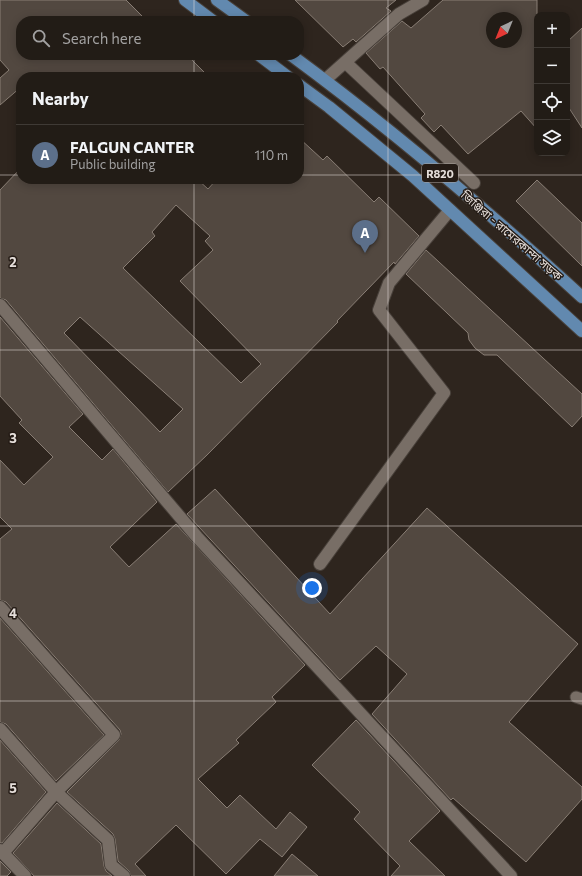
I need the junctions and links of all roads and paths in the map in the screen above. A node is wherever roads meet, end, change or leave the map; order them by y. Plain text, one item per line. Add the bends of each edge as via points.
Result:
1 (185, 0) edge
2 (217, 0) edge
3 (423, 0) edge
4 (206, 16) edge
5 (239, 16) edge
6 (266, 60) edge
7 (298, 60) edge
8 (345, 62) junction
9 (281, 72) edge
10 (324, 80) junction
11 (304, 89) edge
12 (474, 183) dead end
13 (450, 210) junction
14 (582, 297) edge
15 (0, 305) edge
16 (582, 331) edge
17 (320, 564) dead end
18 (0, 607) edge
19 (0, 729) edge
20 (56, 792) junction
21 (2, 851) edge
22 (25, 876) edge
23 (124, 876) edge
24 (511, 876) edge

1 - 4 main road
2 - 5 main road
3 - 8 street via 399,14
6 - 9 main road
7 - 10 main road, জিঞ্জিরা - রামেরকান্দা সড়ক / R820
8 - 10 street
8 - 12 street
10 - 14 main road, জিঞ্জিরা - রামেরকান্দা সড়ক / R820 via 426,161
11 - 13 main road, জিঞ্জিরা - রামেরকান্দা সড়ক / R820 via 413,176
13 - 16 main road, জিঞ্জিরা - রামেরকান্দা সড়ক / R820
13 - 17 street via 389,283 379,310 444,393
15 - 24 street via 197,536
18 - 20 street via 114,735
19 - 20 street
20 - 21 street
20 - 23 street via 108,840 111,865
21 - 22 street

